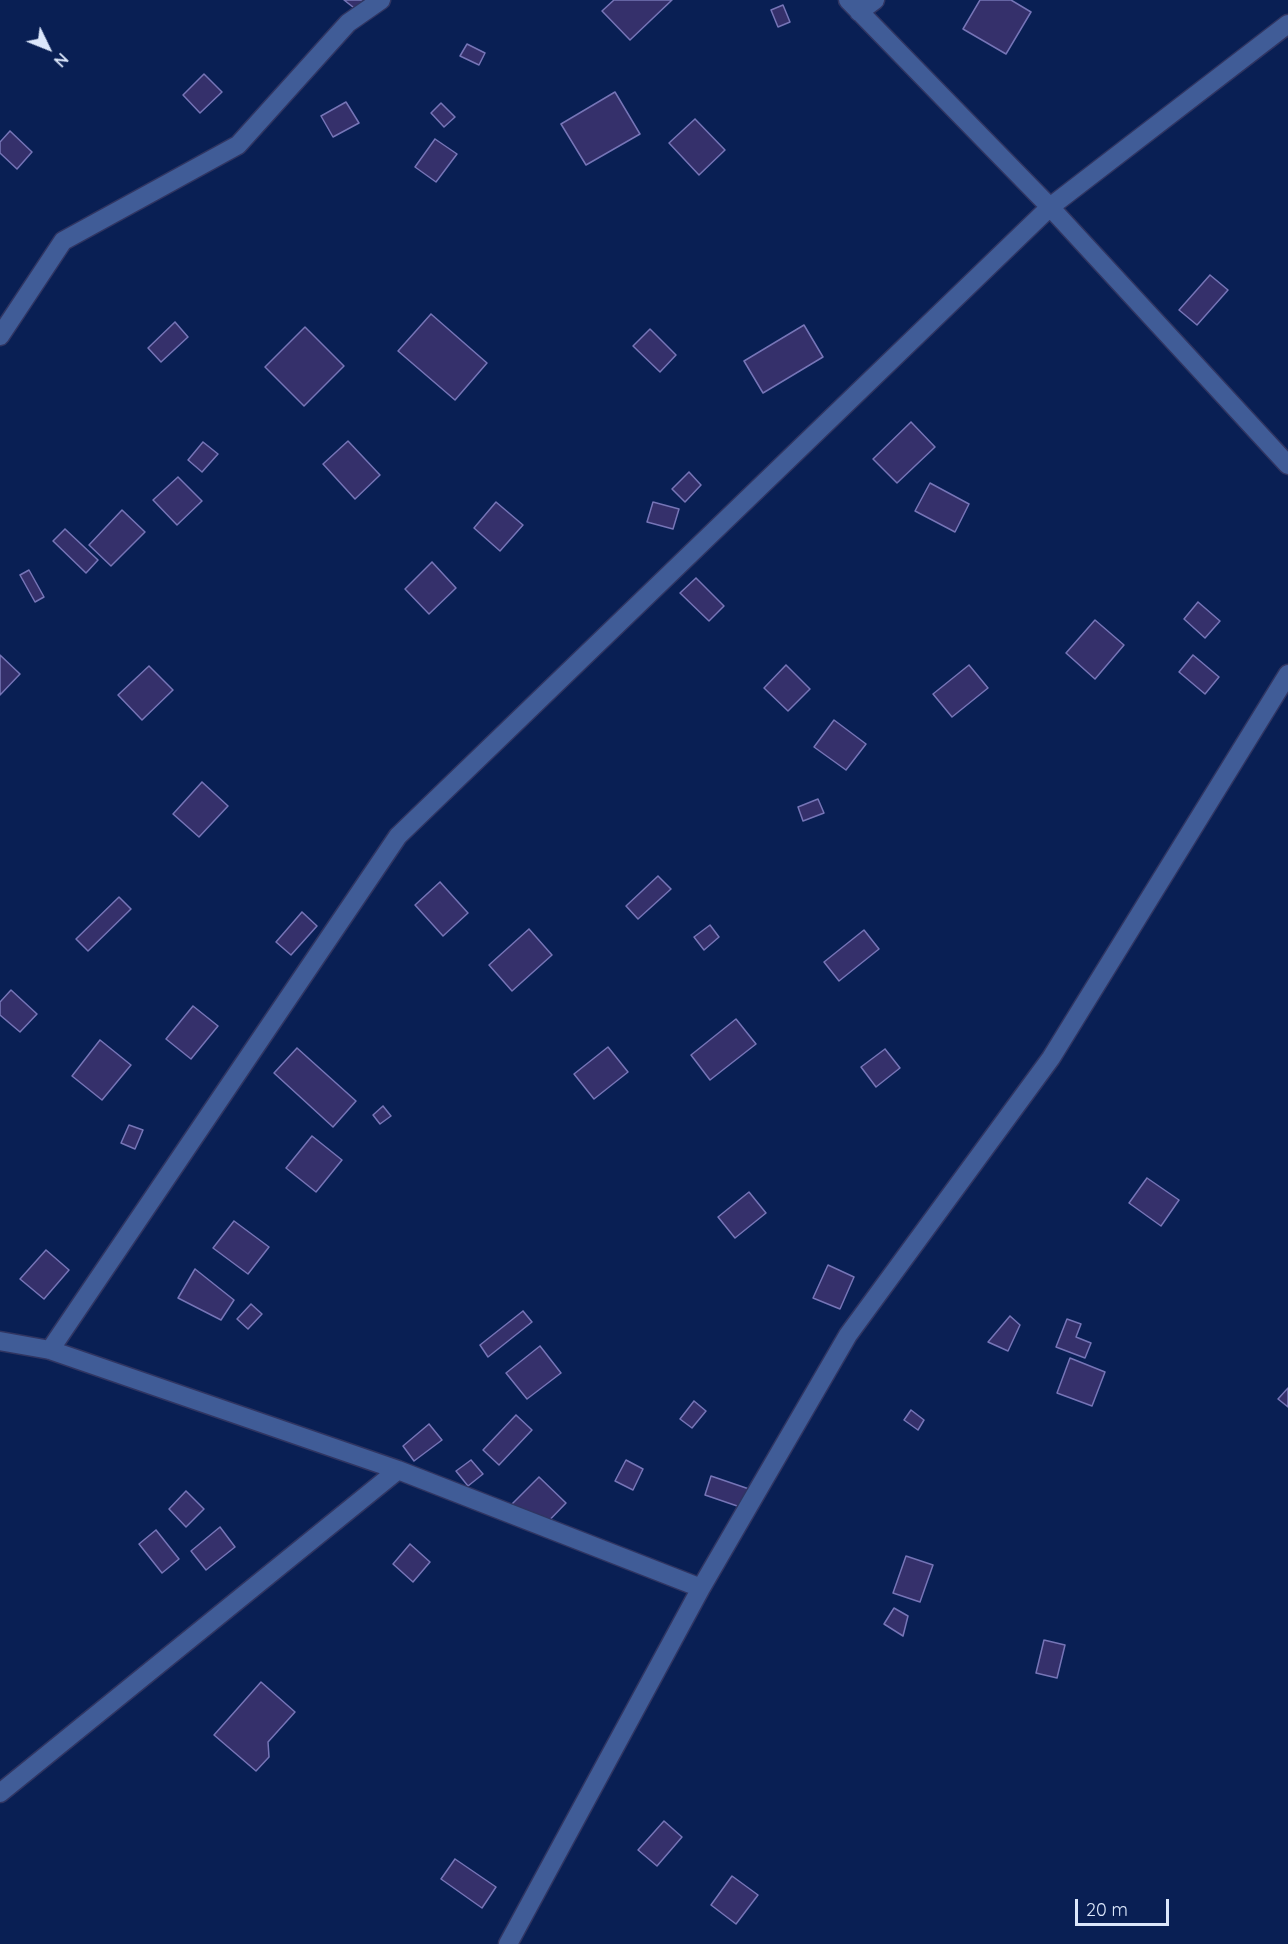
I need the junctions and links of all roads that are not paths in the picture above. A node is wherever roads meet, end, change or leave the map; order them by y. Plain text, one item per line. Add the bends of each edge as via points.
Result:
1 (381, 0) edge
2 (875, 0) edge
3 (854, 6) edge
4 (1288, 24) edge
5 (1050, 207) junction
6 (0, 336) edge
7 (1288, 465) edge
8 (1288, 674) edge
9 (0, 1341) edge
10 (50, 1350) junction
11 (398, 1470) junction
12 (701, 1588) junction
13 (0, 1793) edge
14 (508, 1944) edge

1 - 6 street via 348,23 238,145 63,241
2 - 3 street
3 - 5 street
4 - 5 street
5 - 7 street
5 - 10 street via 398,836
8 - 12 street via 1051,1058 848,1335
9 - 10 street
10 - 11 street
11 - 12 street
11 - 13 street
12 - 14 street

